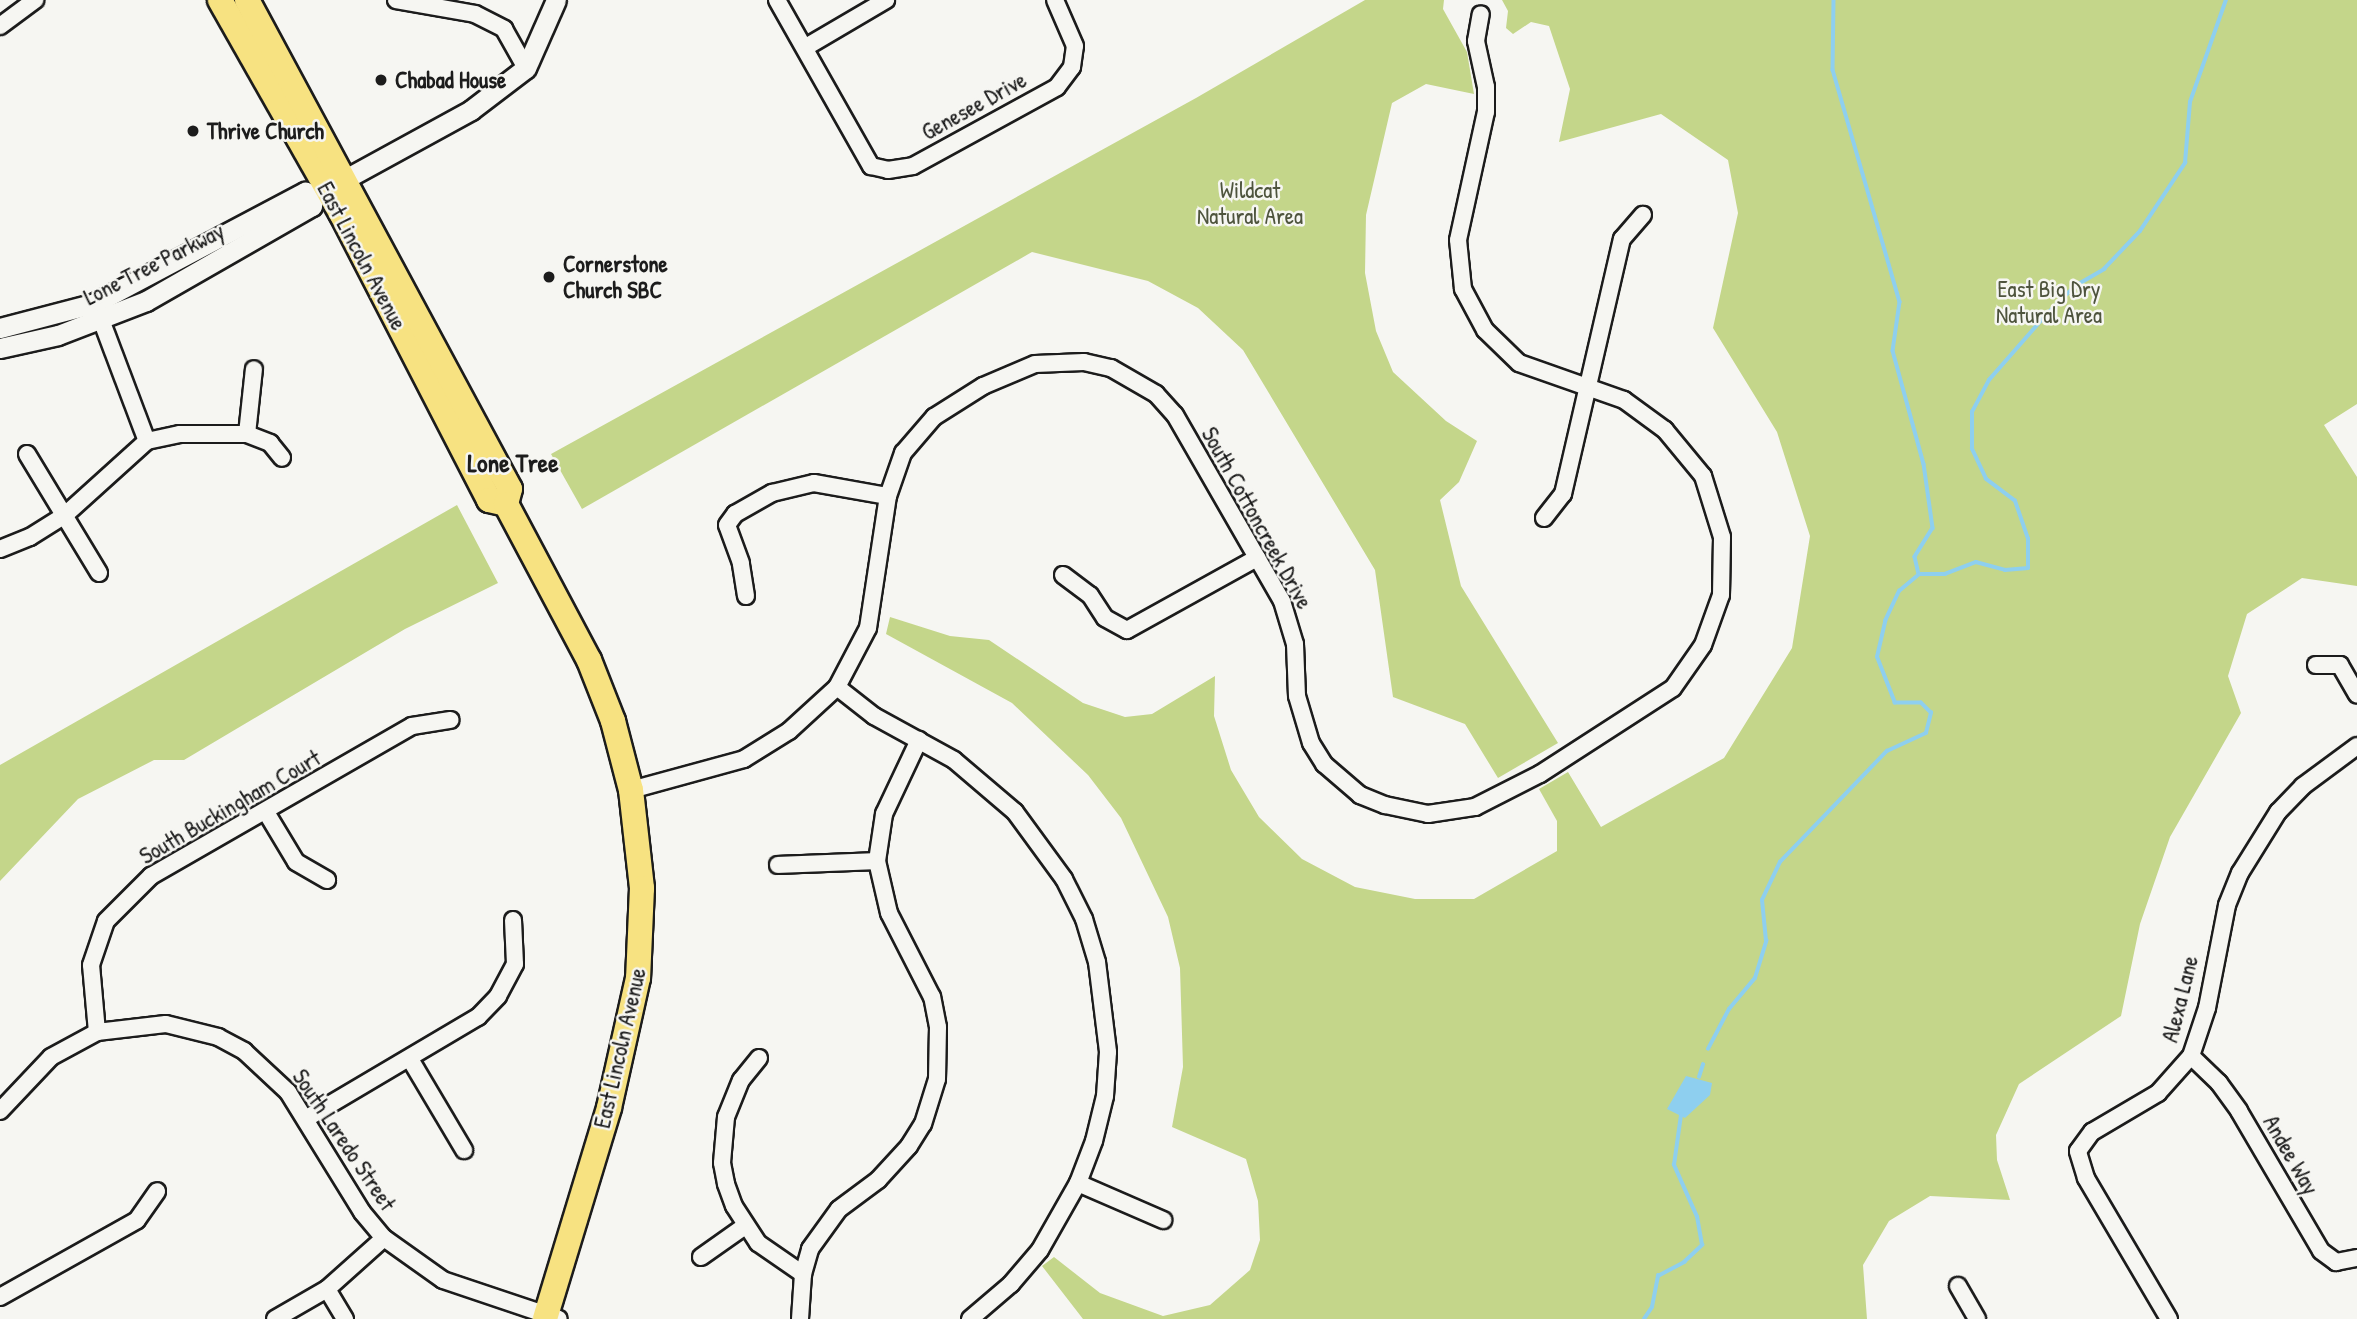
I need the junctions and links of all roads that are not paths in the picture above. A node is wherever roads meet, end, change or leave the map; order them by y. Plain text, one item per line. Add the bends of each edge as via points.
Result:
1 (35, 0) edge
2 (220, 0) edge
3 (247, 0) edge
4 (396, 0) edge
5 (556, 0) edge
6 (777, 0) edge
7 (886, 0) edge
8 (1055, 0) edge
9 (1481, 15) dead end
10 (0, 26) edge
11 (806, 47) junction
12 (526, 68) junction
13 (329, 188) junction
14 (1643, 215) dead end
15 (98, 312) junction
16 (0, 328) edge
17 (0, 348) edge
18 (254, 369) dead end
19 (1588, 387) junction
20 (247, 434) junction
21 (147, 441) junction
22 (27, 454) dead end
23 (282, 458) dead end
24 (888, 496) junction
25 (65, 515) junction
26 (1544, 518) dead end
27 (0, 548) edge
28 (1257, 558) junction
29 (99, 573) dead end
30 (1063, 575) dead end
31 (746, 596) dead end
32 (2316, 664) dead end
33 (837, 687) junction
34 (2357, 694) edge
35 (451, 720) dead end
36 (919, 740) junction
37 (2357, 746) edge
38 (631, 790) junction
39 (266, 813) junction
40 (877, 861) junction
41 (778, 865) dead end
42 (327, 880) dead end
43 (513, 920) dead end
44 (97, 1032) junction
45 (2191, 1056) junction
46 (760, 1058) dead end
47 (410, 1059) junction
48 (0, 1111) edge
49 (307, 1118) junction
50 (464, 1150) dead end
51 (1078, 1183) junction
52 (157, 1191) dead end
53 (1163, 1220) dead end
54 (745, 1226) junction
55 (384, 1238) junction
56 (701, 1257) dead end
57 (2357, 1258) edge
58 (803, 1274) junction
59 (1958, 1286) dead end
60 (327, 1289) junction
61 (0, 1297) edge
62 (981, 1316) edge
63 (550, 1317) edge
64 (275, 1319) edge
65 (345, 1319) edge
66 (800, 1319) edge
67 (1977, 1319) edge
68 (2169, 1319) edge

1 - 10 street
2 - 13 main road, East Lincoln Avenue
3 - 13 main road, East Lincoln Avenue
4 - 12 street via 474,13 504,29
5 - 12 street, Lone Tree Parkway
6 - 11 street
7 - 11 street
8 - 11 street, Genesee Drive via 1074,46 1072,67 1057,87 914,166 888,170 872,166
9 - 19 street, South Cottoncreek Drive via 1476,41 1486,112 1458,240 1463,289 1485,330 1519,363
12 - 13 street, Lone Tree Parkway via 471,110
13 - 15 street, Lone Tree Parkway via 306,192
13 - 38 main road, East Lincoln Avenue via 489,500 506,504 589,660
14 - 19 street via 1622,239
15 - 16 street, Lone Tree Parkway
15 - 17 street, Lone Tree Parkway
15 - 21 street
18 - 20 street
19 - 26 street via 1563,494
19 - 28 street, South Cottoncreek Drive via 1644,413 1685,452 1703,477 1723,537 1721,595 1703,645 1673,688 1635,716 1503,794 1475,807 1428,814 1385,806 1340,781 1324,764 1301,718 1290,621
20 - 21 street via 180,434
20 - 23 street via 270,443
21 - 25 street
22 - 25 street
24 - 28 street, South Cottoncreek Drive via 903,453 934,417 1011,371 1035,364 1084,362 1136,381 1175,415
24 - 31 street via 814,483 772,493 735,513 727,525 741,563
24 - 33 street, South Cottoncreek Drive via 868,628
25 - 27 street
25 - 29 street
28 - 30 street via 1127,630 1105,618 1090,594
32 - 34 street via 2340,665
33 - 36 street via 874,716
33 - 38 street, South Cottoncreek Drive via 789,731 744,759
35 - 39 street, South Buckingham Court via 412,726
36 - 40 street via 884,814
36 - 51 street via 954,760 1015,812 1064,879 1084,919 1103,995 1108,1052 1105,1096
37 - 45 street, Alexa Lane via 2303,786 2278,812 2240,873 2227,905 2207,1008
38 - 63 main road, East Lincoln Avenue via 642,888 638,978 609,1108
39 - 42 street via 296,862
39 - 44 street, South Buckingham Court via 151,876 106,921 91,965
40 - 41 street
40 - 58 street via 889,913 932,997 938,1027 937,1079 923,1124 909,1146 878,1180 839,1209 810,1249
43 - 47 street via 515,964 498,996 478,1017
44 - 48 street, South Laredo Street via 51,1057
44 - 49 street, South Laredo Street via 166,1024 218,1037 268,1070
45 - 57 street, Andee Way via 2239,1111 2321,1251 2336,1262
45 - 68 street, Alexa Lane via 2158,1093 2092,1132 2078,1152 2086,1178
46 - 54 street via 733,1095 722,1138 726,1184
47 - 49 street
47 - 50 street
49 - 55 street, South Laredo Street via 362,1212
51 - 53 street
51 - 62 street via 1040,1250
52 - 61 street via 137,1220
54 - 56 street
54 - 58 street via 770,1254
55 - 60 street
55 - 63 street, South Laredo Street via 443,1280
58 - 66 street
59 - 67 street
60 - 64 street
60 - 65 street

